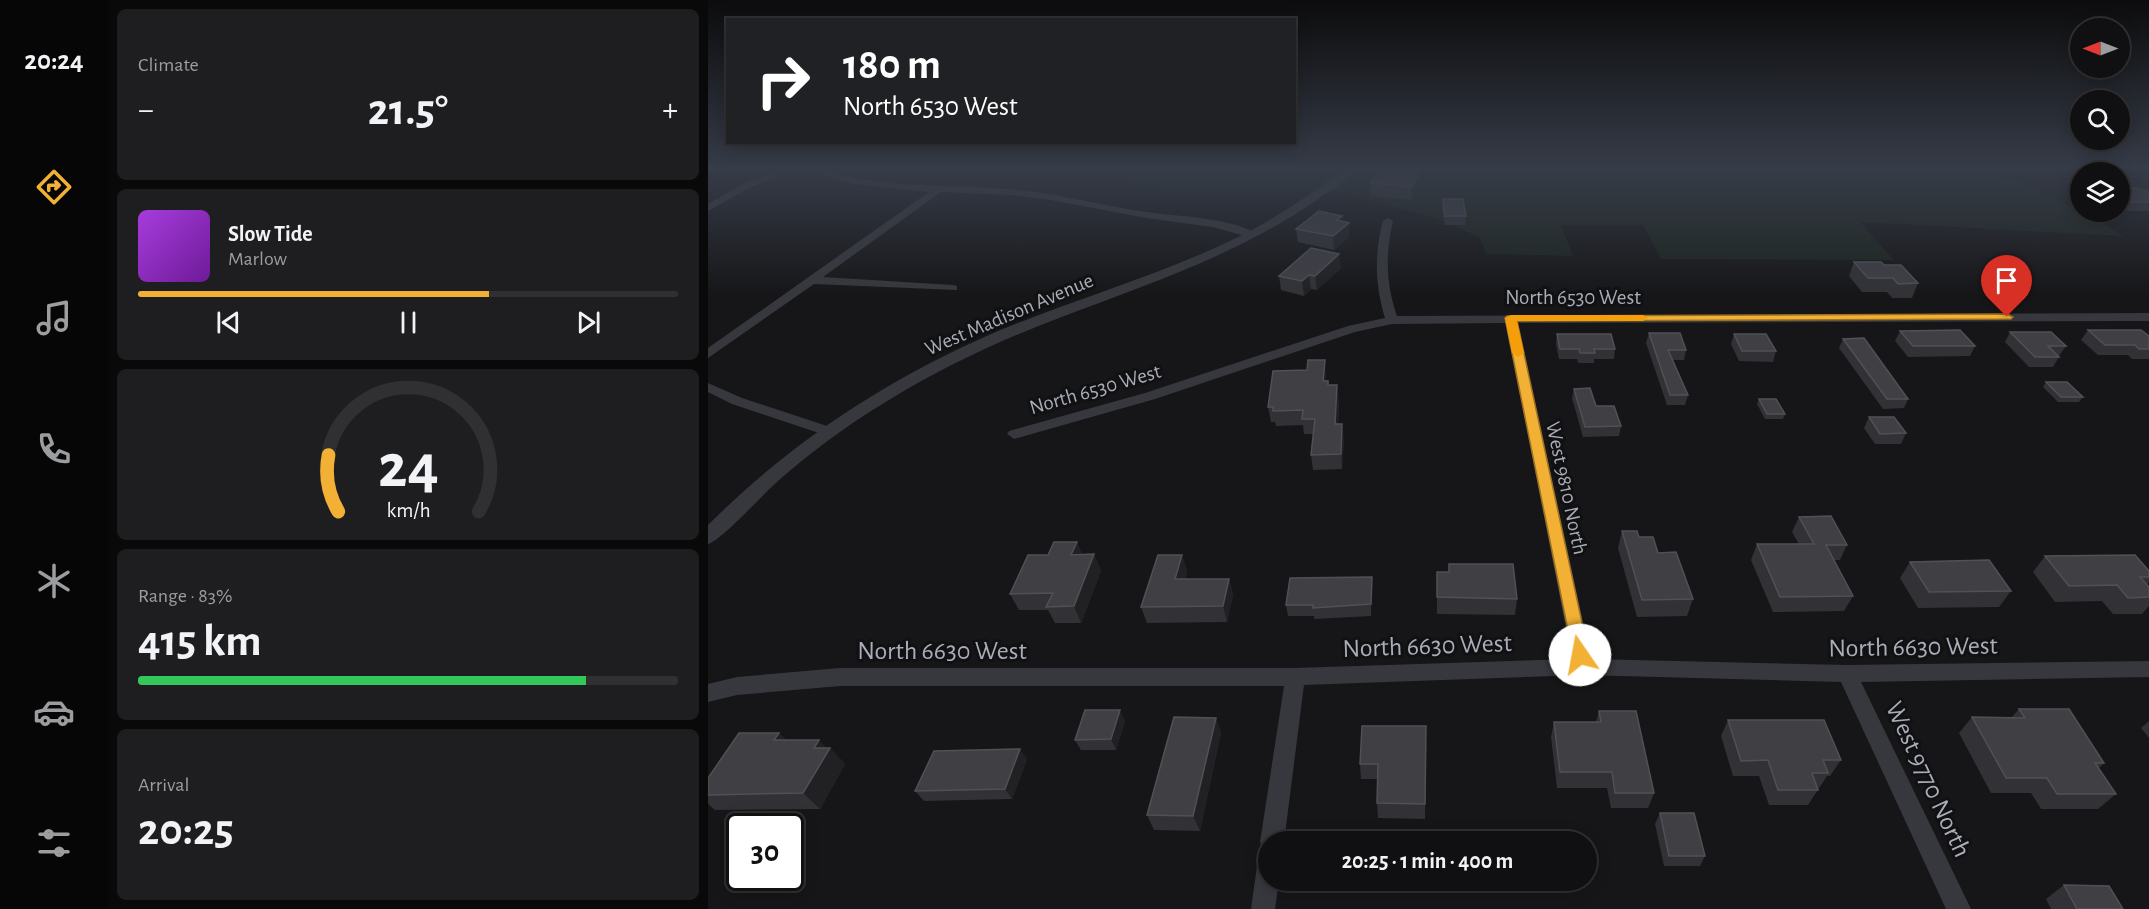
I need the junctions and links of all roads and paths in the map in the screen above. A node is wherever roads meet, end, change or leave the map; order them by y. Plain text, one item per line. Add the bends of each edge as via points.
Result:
1 (907, 211) edge
2 (1129, 211) edge
3 (1293, 211) edge
4 (1388, 220) dead end
5 (1252, 235) junction
6 (811, 280) junction
7 (953, 288) dead end
8 (2149, 317) edge
9 (1511, 318) junction
10 (1392, 320) junction
11 (708, 354) edge
12 (708, 387) edge
13 (828, 431) junction
14 (1014, 434) dead end
15 (708, 537) edge
16 (1583, 667) junction
17 (2149, 669) edge
18 (1847, 675) junction
19 (1295, 677) junction
20 (708, 693) edge
21 (1274, 831) edge
22 (1266, 891) edge
23 (1263, 909) edge
24 (1959, 909) edge

1 - 6 street
2 - 5 street via 1218,223
3 - 5 street, West Madison Avenue
4 - 10 street via 1380,266
5 - 13 street, West Madison Avenue via 1167,273 992,339 909,381
6 - 7 street
6 - 11 street
8 - 9 street, North 6530 West
9 - 10 street, North 6530 West
9 - 16 street, West 9810 North
10 - 14 street, North 6530 West
12 - 13 street via 737,401
13 - 15 street, West Madison Avenue via 762,482
16 - 18 street, North 6630 West
16 - 19 street, North 6630 West
17 - 18 street, North 6630 West
18 - 24 street, West 9770 North
19 - 20 street, North 6630 West via 840,677 736,686
19 - 21 street
22 - 23 street

